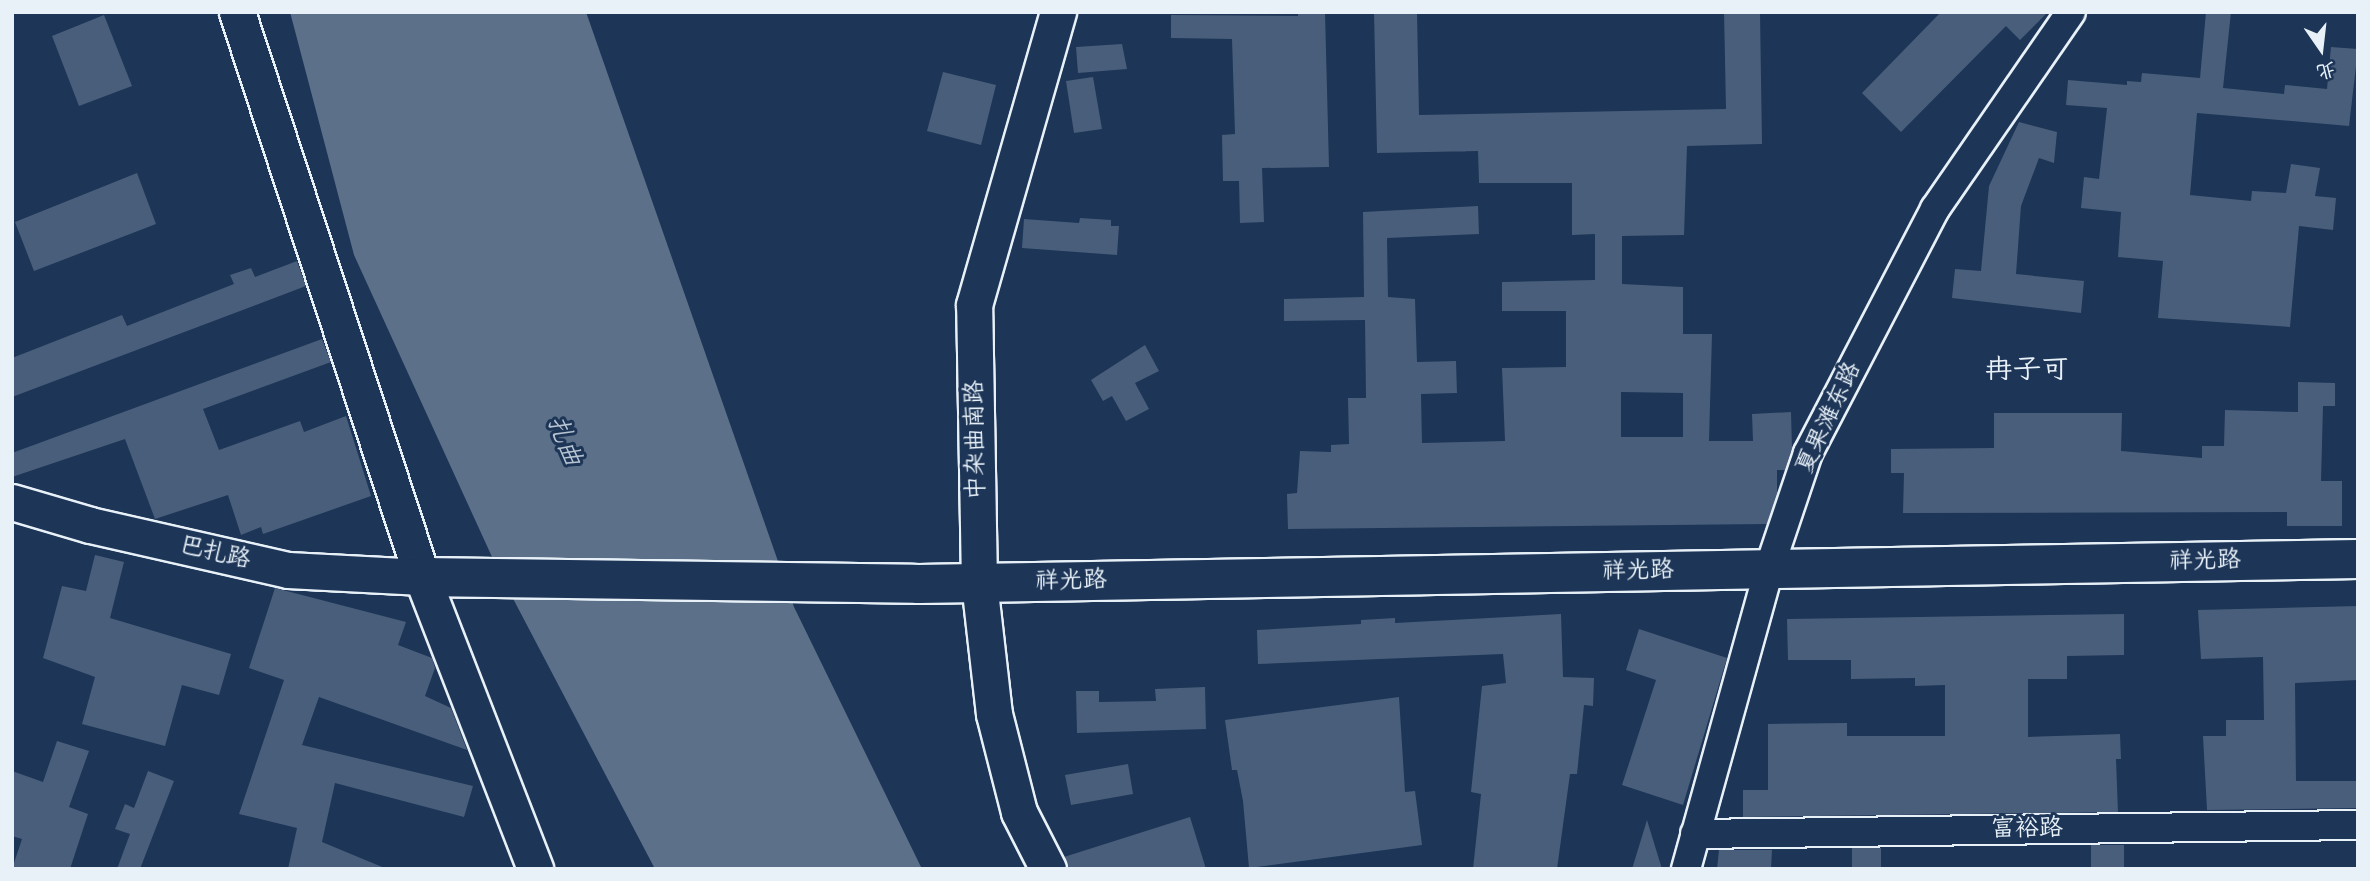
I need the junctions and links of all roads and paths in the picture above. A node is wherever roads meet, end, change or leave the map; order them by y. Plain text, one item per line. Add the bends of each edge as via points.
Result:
1 (237, 12) edge
2 (1058, 12) edge
3 (2071, 12) edge
4 (12, 502) edge
5 (2358, 559) edge
6 (1769, 569) junction
7 (422, 578) junction
8 (979, 583) junction
9 (2358, 825) edge
10 (1695, 834) junction
11 (535, 869) edge
12 (1048, 869) edge
13 (1686, 869) edge

1 - 7 street
2 - 8 street, 中杂曲南路 via 974,305
3 - 6 street, 夏果滩东路 via 1935,209 1808,453
4 - 7 street, 巴扎路 via 90,525 288,570
5 - 6 main road, 祥光路
6 - 8 main road, 祥光路
6 - 10 street, 夏果滩东路
7 - 8 main road, 祥光路
7 - 11 street
8 - 12 street, 中杂曲南路 via 994,714 1019,812
9 - 10 street, 富裕路
10 - 13 street, 夏果滩东路

